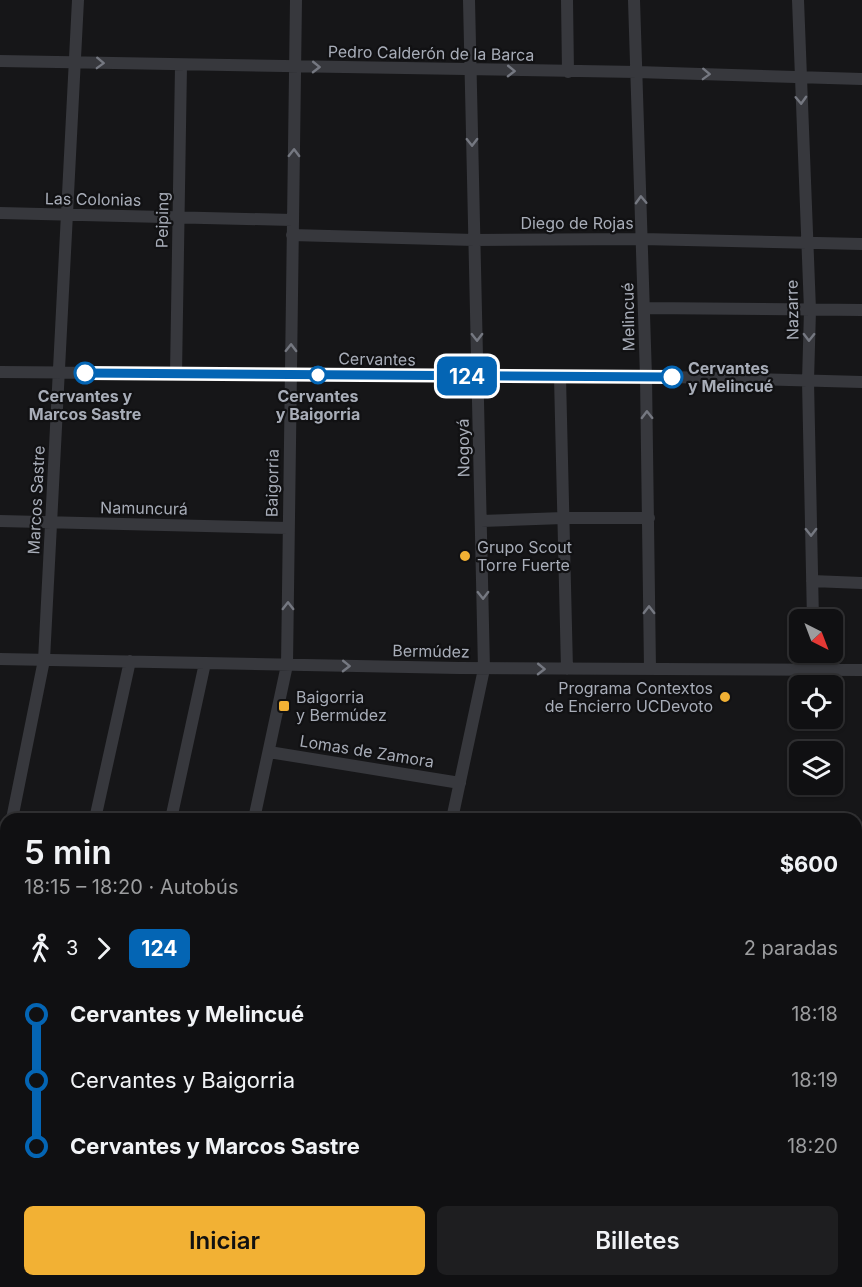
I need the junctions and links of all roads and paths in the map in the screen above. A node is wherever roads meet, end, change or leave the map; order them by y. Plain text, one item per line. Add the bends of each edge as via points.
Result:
1 (78, 0) edge
2 (296, 0) edge
3 (469, 0) edge
4 (567, 0) edge
5 (634, 0) edge
6 (798, 0) edge
7 (0, 62) edge
8 (76, 63) junction
9 (181, 66) junction
10 (295, 67) junction
11 (471, 70) junction
12 (568, 72) junction
13 (637, 72) junction
14 (801, 78) junction
15 (862, 79) edge
16 (0, 213) edge
17 (68, 215) junction
18 (179, 218) junction
19 (292, 220) junction
20 (292, 235) junction
21 (642, 239) junction
22 (474, 240) junction
23 (806, 244) junction
24 (862, 244) edge
25 (644, 308) junction
26 (810, 310) junction
27 (862, 310) edge
28 (0, 372) edge
29 (58, 373) junction
30 (176, 374) junction
31 (291, 375) junction
32 (478, 376) junction
33 (560, 377) junction
34 (646, 377) junction
35 (808, 381) junction
36 (862, 382) edge
37 (563, 518) junction
38 (649, 518) junction
39 (0, 521) edge
40 (481, 521) junction
41 (52, 523) junction
42 (288, 528) junction
43 (812, 581) junction
44 (862, 583) edge
45 (813, 609) edge
46 (0, 659) edge
47 (44, 660) junction
48 (130, 662) junction
49 (205, 663) junction
50 (814, 663) edge
51 (288, 665) junction
52 (484, 669) junction
53 (567, 669) junction
54 (650, 669) junction
55 (814, 670) junction
56 (862, 670) edge
57 (269, 752) junction
58 (460, 783) junction
59 (13, 813) edge
60 (96, 813) edge
61 (172, 813) edge
62 (255, 813) edge
63 (453, 813) edge

1 - 8 street, Marcos Sastre
2 - 10 street, Baigorria
3 - 11 street, Nogoyá
4 - 12 street
5 - 13 street, Melincué
6 - 14 street, Nazarre
7 - 8 street, Pedro Calderón de la Barca
8 -> 9 street, Pedro Calderón de la Barca
8 - 17 street, Marcos Sastre
9 - 10 street, Pedro Calderón de la Barca
9 - 18 street, Peiping
10 -> 11 street, Pedro Calderón de la Barca
19 -> 10 street, Baigorria
11 -> 12 street, Pedro Calderón de la Barca
11 -> 22 street, Nogoyá
12 - 13 street, Pedro Calderón de la Barca
13 -> 14 street, Pedro Calderón de la Barca
21 -> 13 street, Melincué
14 - 15 street, Pedro Calderón de la Barca
14 -> 23 street, Nazarre
16 - 17 street, Las Colonias
17 - 18 street, Las Colonias
17 - 29 street, Marcos Sastre
18 - 19 street, Las Colonias
18 - 30 street, Peiping
19 - 20 street, Baigorria
20 - 22 street, Diego de Rojas
31 -> 20 street, Baigorria
21 - 22 street, Diego de Rojas
21 - 23 street, Diego de Rojas
21 - 25 street, Melincué
22 -> 32 street, Nogoyá
23 - 24 street, Diego de Rojas
23 - 26 street, Nazarre
25 - 26 street
25 - 34 street, Melincué
26 - 27 street
26 -> 35 street, Nazarre
28 - 29 street, Cervantes
29 - 30 street, Cervantes
29 - 41 street, Marcos Sastre
30 - 31 street, Cervantes
31 - 32 street, Cervantes
31 - 42 street, Baigorria
32 - 33 street, Cervantes
32 - 40 street, Nogoyá
33 - 34 street, Cervantes
33 - 37 street
34 - 35 street, Cervantes
38 -> 34 street, Melincué
35 - 36 street, Cervantes
35 -> 43 street, Nazarre
37 - 38 street
37 - 40 street
37 - 53 street
54 -> 38 street, Melincué
39 - 41 street, Namuncurá
40 -> 52 street, Nogoyá
41 - 42 street, Namuncurá
41 - 47 street, Marcos Sastre
51 -> 42 street, Baigorria
43 - 44 street
43 - 45 street, Nazarre
46 - 47 street, Bermúdez
47 - 48 street, Bermúdez
47 - 59 street, Marcos Sastre
48 - 49 street, Bermúdez
48 - 60 street
49 - 51 street, Bermúdez
49 - 61 street
50 - 55 street
51 -> 52 street, Bermúdez
51 - 57 street, Baigorria
52 -> 53 street, Bermúdez
52 - 58 street, Nogoyá
53 - 54 street, Bermúdez
54 - 55 street, Bermúdez
55 - 56 street, Bermúdez
57 - 58 street, Lomas de Zamora
57 - 62 street, Baigorria
58 - 63 street, Nogoyá

